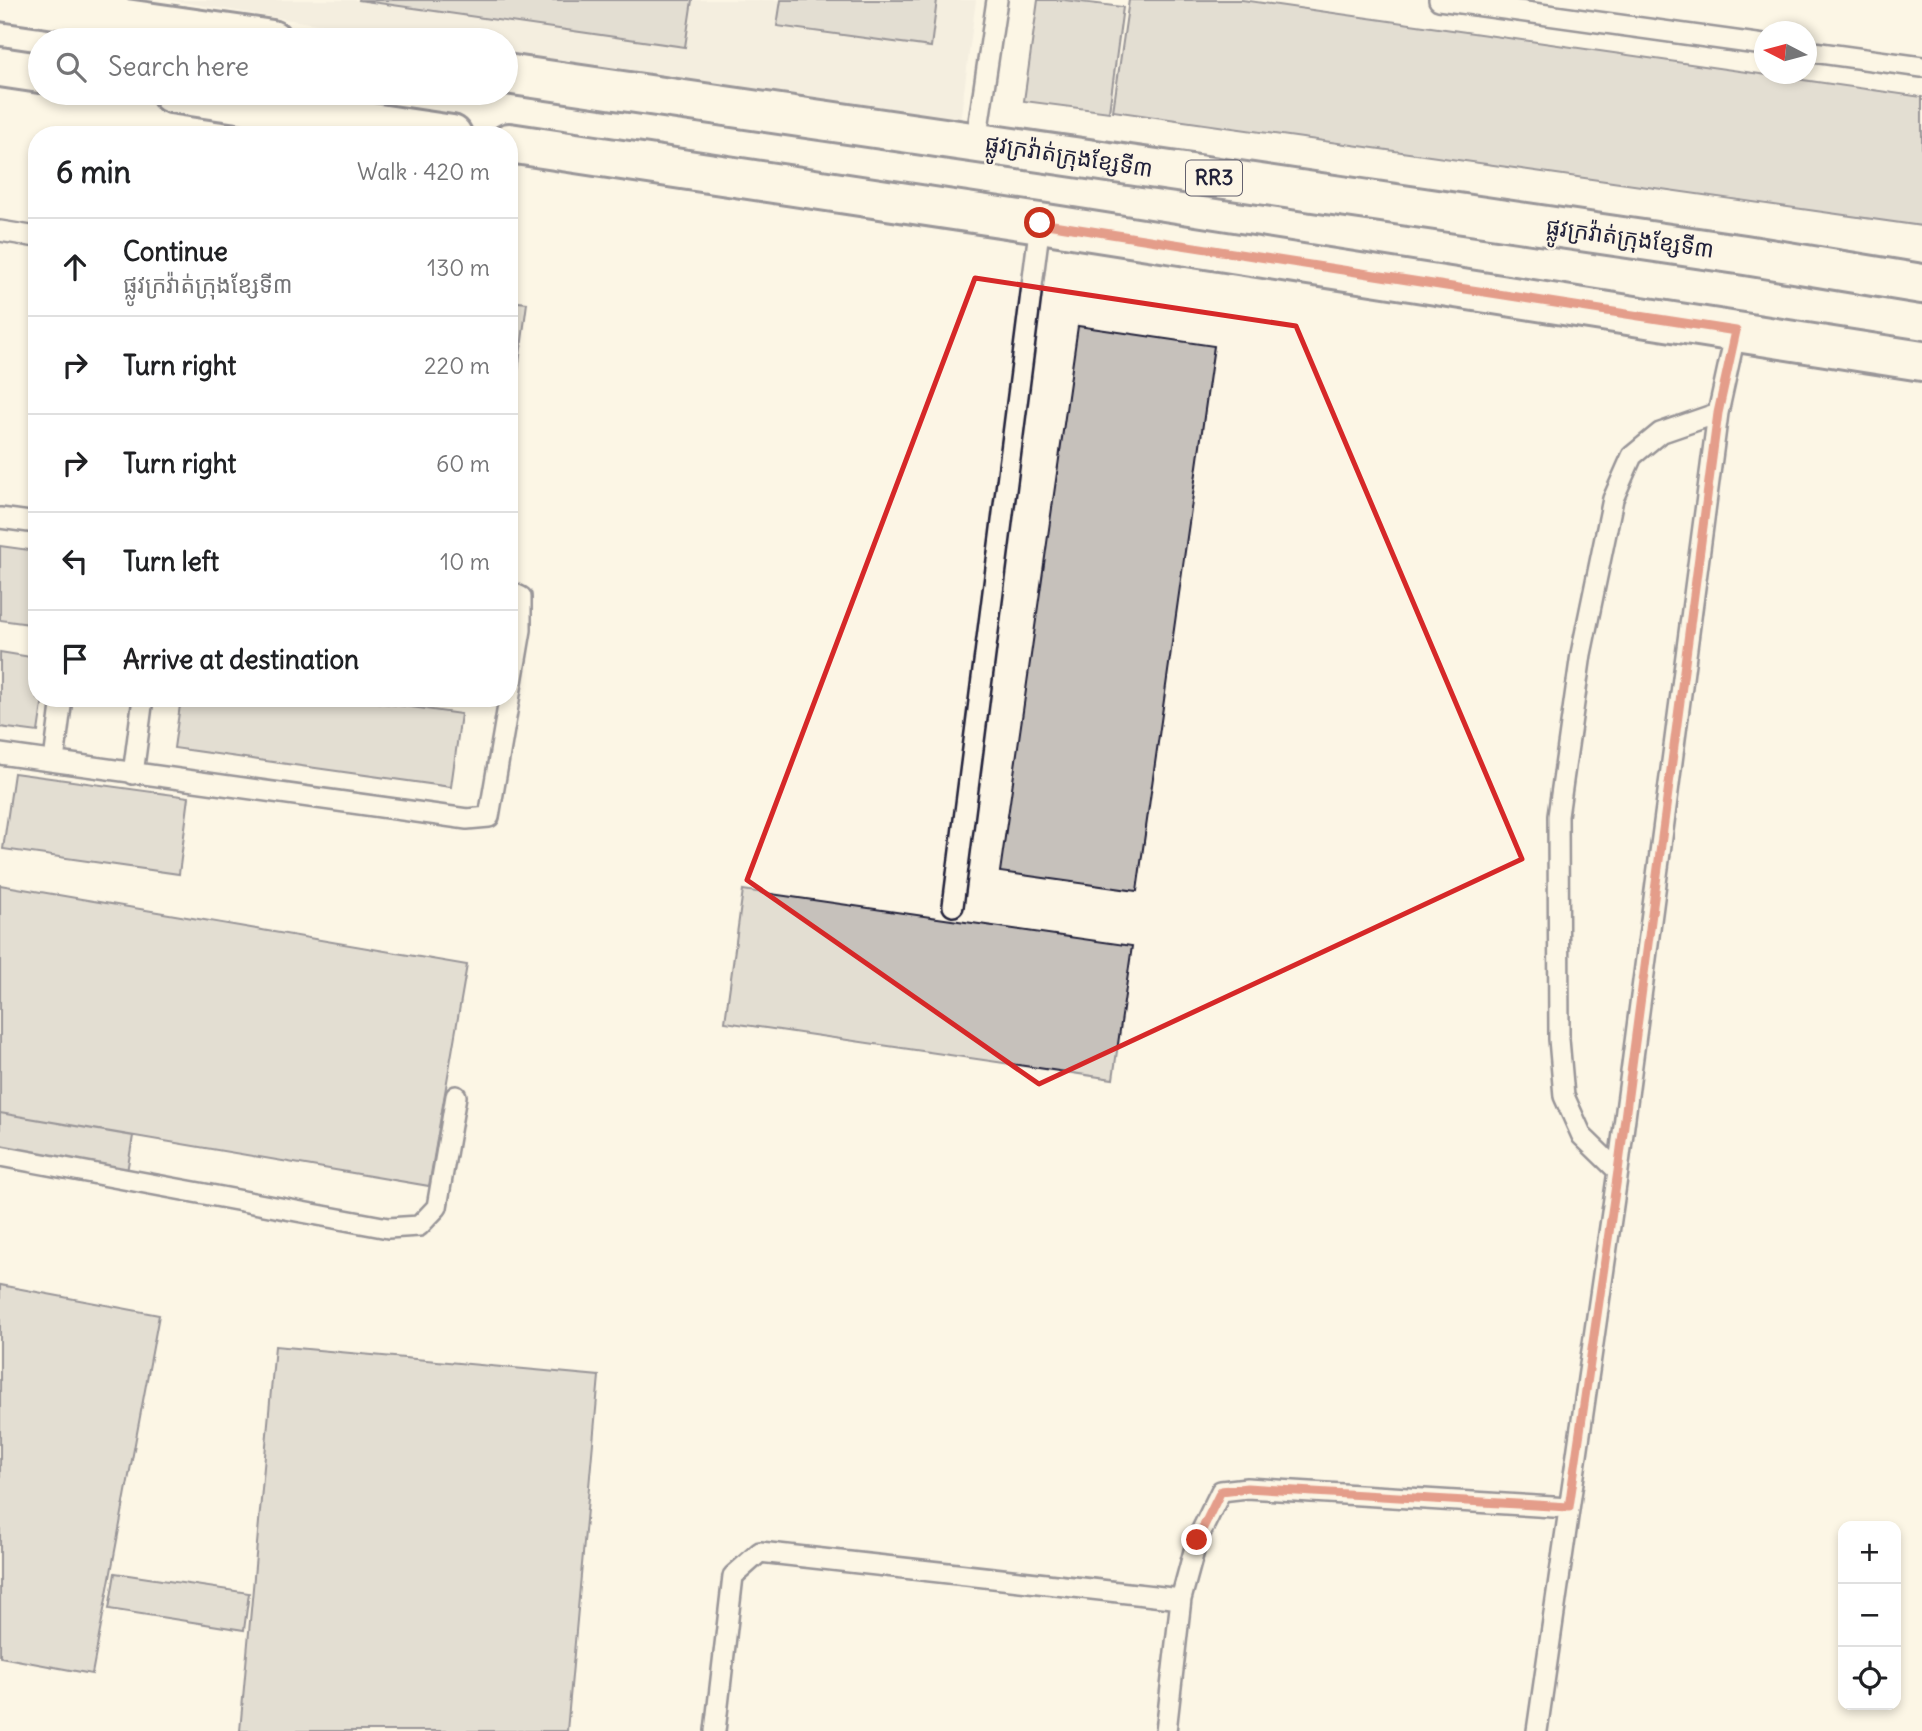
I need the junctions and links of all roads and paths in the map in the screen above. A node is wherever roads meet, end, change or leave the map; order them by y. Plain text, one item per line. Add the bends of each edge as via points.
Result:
1 (997, 0) edge
2 (1439, 0) edge
3 (0, 1) edge
4 (188, 28) edge
5 (1754, 43) edge
6 (1817, 52) edge
7 (0, 67) edge
8 (1922, 67) edge
9 (28, 71) edge
10 (518, 76) edge
11 (251, 105) edge
12 (392, 126) edge
13 (976, 142) junction
14 (518, 144) edge
15 (1040, 223) junction
16 (0, 231) edge
17 (28, 236) edge
18 (1922, 284) edge
19 (1736, 331) junction
20 (1922, 361) edge
21 (1718, 413) junction
22 (0, 518) edge
23 (28, 522) edge
24 (518, 596) edge
25 (518, 648) edge
26 (61, 707) edge
27 (142, 707) edge
28 (508, 707) edge
29 (0, 754) edge
30 (54, 761) junction
31 (133, 774) junction
32 (953, 906) dead end
33 (456, 1096) dead end
34 (0, 1156) edge
35 (1618, 1171) junction
36 (1569, 1507) junction
37 (1181, 1599) junction
38 (715, 1731) edge
39 (1166, 1731) edge
40 (1537, 1731) edge

1 - 13 lane
2 - 5 lane
3 - 4 main road
6 - 8 lane
7 - 9 main road
10 - 13 main road, ផ្លូវក្រវ៉ាត់ក្រុងខ្សែទី៣ / RR3
11 - 12 main road
13 - 18 main road, ផ្លូវក្រវ៉ាត់ក្រុងខ្សែទី៣ / RR3
14 - 15 main road
15 - 19 main road
15 - 32 lane
16 - 17 lane
19 - 20 main road
19 - 21 lane
21 - 35 lane
21 - 35 lane via 1660,433 1632,456 1613,499 1581,654 1558,816 1559,1039 1564,1096 1582,1136
22 - 23 lane
24 - 25 lane
26 - 30 lane
27 - 31 lane
28 - 31 lane via 489,817 467,818
29 - 30 lane
30 - 31 lane
33 - 34 lane via 437,1207 419,1226 388,1228
35 - 36 lane
36 - 37 lane via 1247,1488 1221,1491 1197,1540
36 - 40 lane
37 - 38 lane via 760,1552 733,1576
37 - 39 lane

